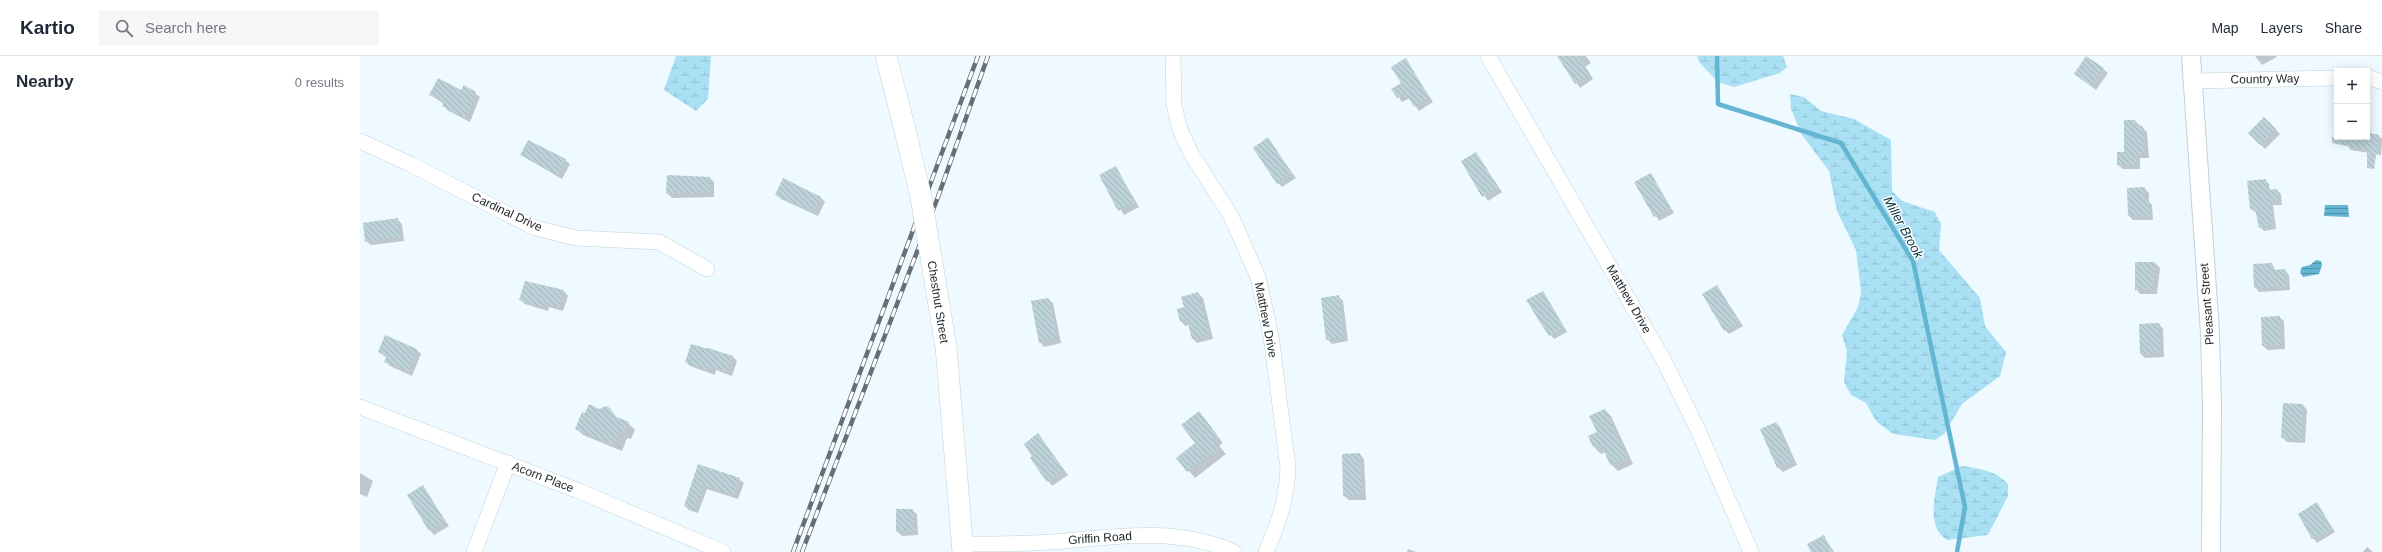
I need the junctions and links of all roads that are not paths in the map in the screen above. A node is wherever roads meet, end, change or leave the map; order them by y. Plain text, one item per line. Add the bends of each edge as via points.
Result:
1 (886, 56) edge
2 (1173, 56) edge
3 (1488, 56) edge
4 (2191, 56) edge
5 (2334, 78) edge
6 (2370, 78) edge
7 (2193, 81) junction
8 (2382, 82) edge
9 (360, 142) edge
10 (707, 269) dead end
11 (360, 407) edge
12 (508, 463) junction
13 (963, 548) edge
14 (474, 552) edge
15 (723, 552) edge
16 (1234, 552) edge
17 (1266, 552) edge
18 (1751, 552) edge
19 (2211, 552) edge

1 - 13 main road, Chestnut Street, bridge via 921,197 946,347
2 - 17 street, Matthew Drive via 1174,105 1180,130 1192,155 1231,216 1243,240 1266,306 1288,468 1284,508
3 - 18 street, Matthew Drive via 1663,359 1698,430
4 - 7 street, Pleasant Street
5 - 7 street, Country Way
6 - 8 street
7 - 19 street, Pleasant Street via 2210,333
9 - 10 street, Cardinal Drive via 410,164 535,228 576,238 659,242
11 - 12 street, Acorn Place
12 - 14 street
12 - 15 street, Acorn Place
13 - 16 street, Griffin Road via 1166,535 1206,541

